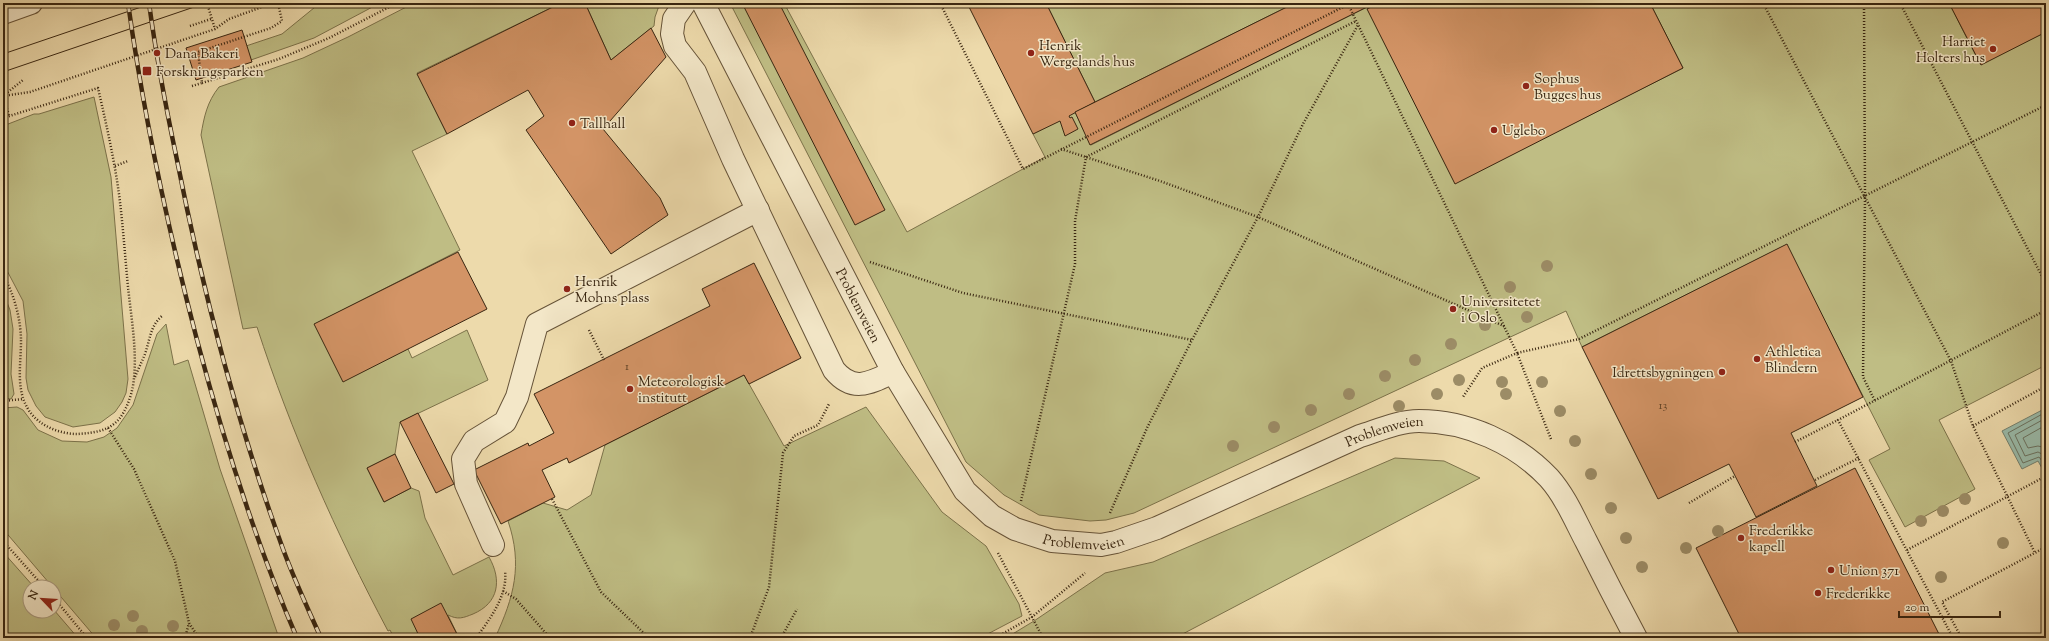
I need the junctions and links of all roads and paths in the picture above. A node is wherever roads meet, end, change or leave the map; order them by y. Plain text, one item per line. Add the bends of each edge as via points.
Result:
1 (31, 3) edge
2 (207, 3) edge
3 (273, 3) edge
4 (278, 3) edge
5 (397, 3) edge
6 (685, 3) edge
7 (703, 3) edge
8 (940, 3) edge
9 (1763, 3) edge
10 (1864, 3) edge
11 (1900, 3) edge
12 (1350, 4) edge
13 (3, 13) edge
14 (212, 19) junction
15 (1356, 21) junction
16 (1358, 25) junction
17 (190, 26) dead end
18 (215, 29) junction
19 (23, 80) dead end
20 (202, 83) junction
21 (192, 86) dead end
22 (3, 96) edge
23 (2046, 105) edge
24 (9, 115) junction
25 (3, 118) edge
26 (1972, 143) junction
27 (1061, 149) junction
28 (1086, 157) junction
29 (128, 161) dead end
30 (115, 166) junction
31 (1865, 196) junction
32 (758, 210) junction
33 (1258, 217) junction
34 (869, 261) dead end
35 (3, 275) edge
36 (2046, 284) edge
37 (575, 304) junction
38 (2046, 310) edge
39 (1063, 315) junction
40 (162, 316) dead end
41 (1506, 327) junction
42 (1192, 340) junction
43 (1517, 353) junction
44 (604, 360) dead end
45 (1951, 361) junction
46 (893, 372) junction
47 (134, 378) junction
48 (842, 380) junction
49 (2046, 386) edge
50 (23, 399) junction
51 (1462, 399) dead end
52 (3, 401) edge
53 (1875, 401) junction
54 (1838, 420) junction
55 (1973, 426) junction
56 (108, 428) junction
57 (1795, 442) dead end
58 (1553, 444) dead end
59 (1859, 458) junction
60 (1735, 476) dead end
61 (2046, 476) edge
62 (1814, 480) dead end
63 (2008, 495) junction
64 (552, 499) dead end
65 (1689, 503) dead end
66 (1004, 524) junction
67 (3, 541) edge
68 (1092, 544) junction
69 (493, 545) joint
70 (2046, 547) edge
71 (996, 550) dead end
72 (1907, 550) junction
73 (2035, 553) junction
74 (1091, 568) dead end
75 (37, 579) edge
76 (503, 591) junction
77 (62, 608) edge
78 (797, 609) dead end
79 (1032, 617) junction
80 (189, 623) junction
81 (87, 638) edge
82 (185, 638) edge
83 (199, 638) edge
84 (476, 638) edge
85 (550, 638) edge
86 (649, 638) edge
87 (750, 638) edge
88 (781, 638) edge
89 (995, 638) edge
90 (1043, 638) edge
91 (1636, 638) edge
92 (1953, 638) edge

1 - 13 street
2 - 14 path
3 - 18 path via 229,19
4 - 20 path via 282,21 271,28 198,52
5 - 20 path via 329,38 279,59
6 - 32 street via 674,19 672,34 675,46 695,72
7 - 46 street, Problemveien
8 - 27 path via 1023,169
9 - 31 path
10 - 31 path
11 - 26 path
12 - 15 path
12 - 27 path
14 - 17 path
14 - 18 path
15 - 16 path
15 - 28 path
16 - 33 path via 1303,124
16 - 41 path
18 - 22 path via 30,92
19 - 22 path
20 - 21 path
22 - 24 path
23 - 26 path
24 - 25 path
24 - 30 path via 98,88
26 - 31 path
26 - 36 path
27 - 28 path
28 - 33 path
28 - 39 path via 1075,221 1075,264
29 - 30 path
30 - 47 path via 132,326
31 - 43 path via 1579,339
31 - 45 path
31 - 53 path via 1863,377
32 - 37 street
32 - 48 street via 834,370
33 - 41 path
33 - 42 path
34 - 39 path via 963,293
35 - 50 path via 16,308 21,340 18,368
37 - 44 path
37 - 69 street via 537,324 518,397 505,422 474,441 463,459 466,484
38 - 45 path
39 - 42 path
39 - 66 path via 1020,504
40 - 47 path via 155,322
41 - 43 path
42 - 68 path via 1147,428 1106,520
43 - 51 path via 1482,368
43 - 58 path
45 - 53 path
45 - 55 path
46 - 48 street via 870,382 855,384
46 - 66 street, Problemveien via 965,491
47 - 56 path via 131,396 122,416
48 - 87 path via 818,425 794,436 783,453 769,587
49 - 55 path
50 - 52 path
50 - 56 path via 37,420 53,429 74,434 92,434
53 - 54 path
54 - 57 path
54 - 59 path
55 - 63 path
56 - 80 path via 134,469 175,561
59 - 62 path
59 - 72 path
60 - 65 path
61 - 63 path
63 - 72 path
63 - 73 path
64 - 86 path via 601,592
66 - 68 street, Problemveien via 1052,541
67 - 75 path
68 - 91 street, Problemveien via 1116,542 1158,528 1360,436 1390,426 1418,421 1454,424 1472,429 1503,444 1529,460 1549,479 1567,504
69 - 76 path via 506,572
70 - 73 path
71 - 79 path
72 - 92 path
73 - 92 path via 1942,602 1960,635
74 - 79 path
76 - 84 path via 490,619
76 - 85 path via 516,599
77 - 81 path
78 - 88 path
79 - 89 path
79 - 90 path
80 - 82 path
80 - 83 path

